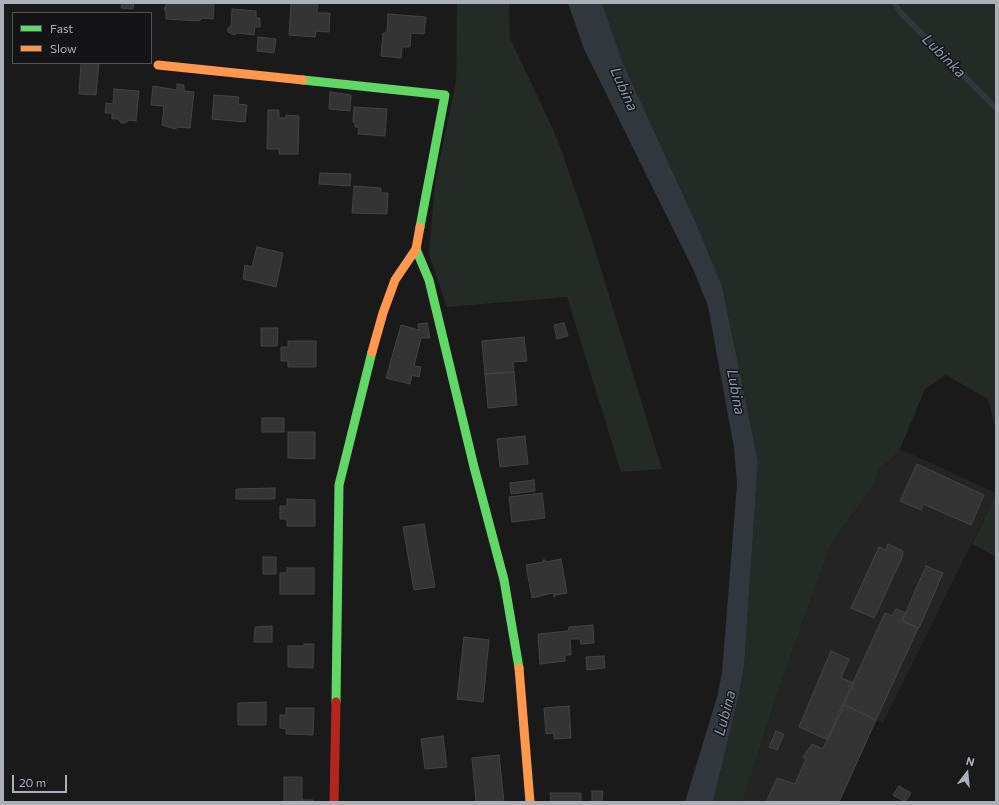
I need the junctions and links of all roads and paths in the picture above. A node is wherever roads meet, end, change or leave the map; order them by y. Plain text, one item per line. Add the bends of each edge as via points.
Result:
1 (158, 65) dead end
2 (416, 249) junction
3 (334, 802) edge
4 (530, 802) edge

1 - 2 street via 445,95
2 - 3 street via 395,280 383,313 339,485
2 - 4 street via 429,280 504,580 519,668

